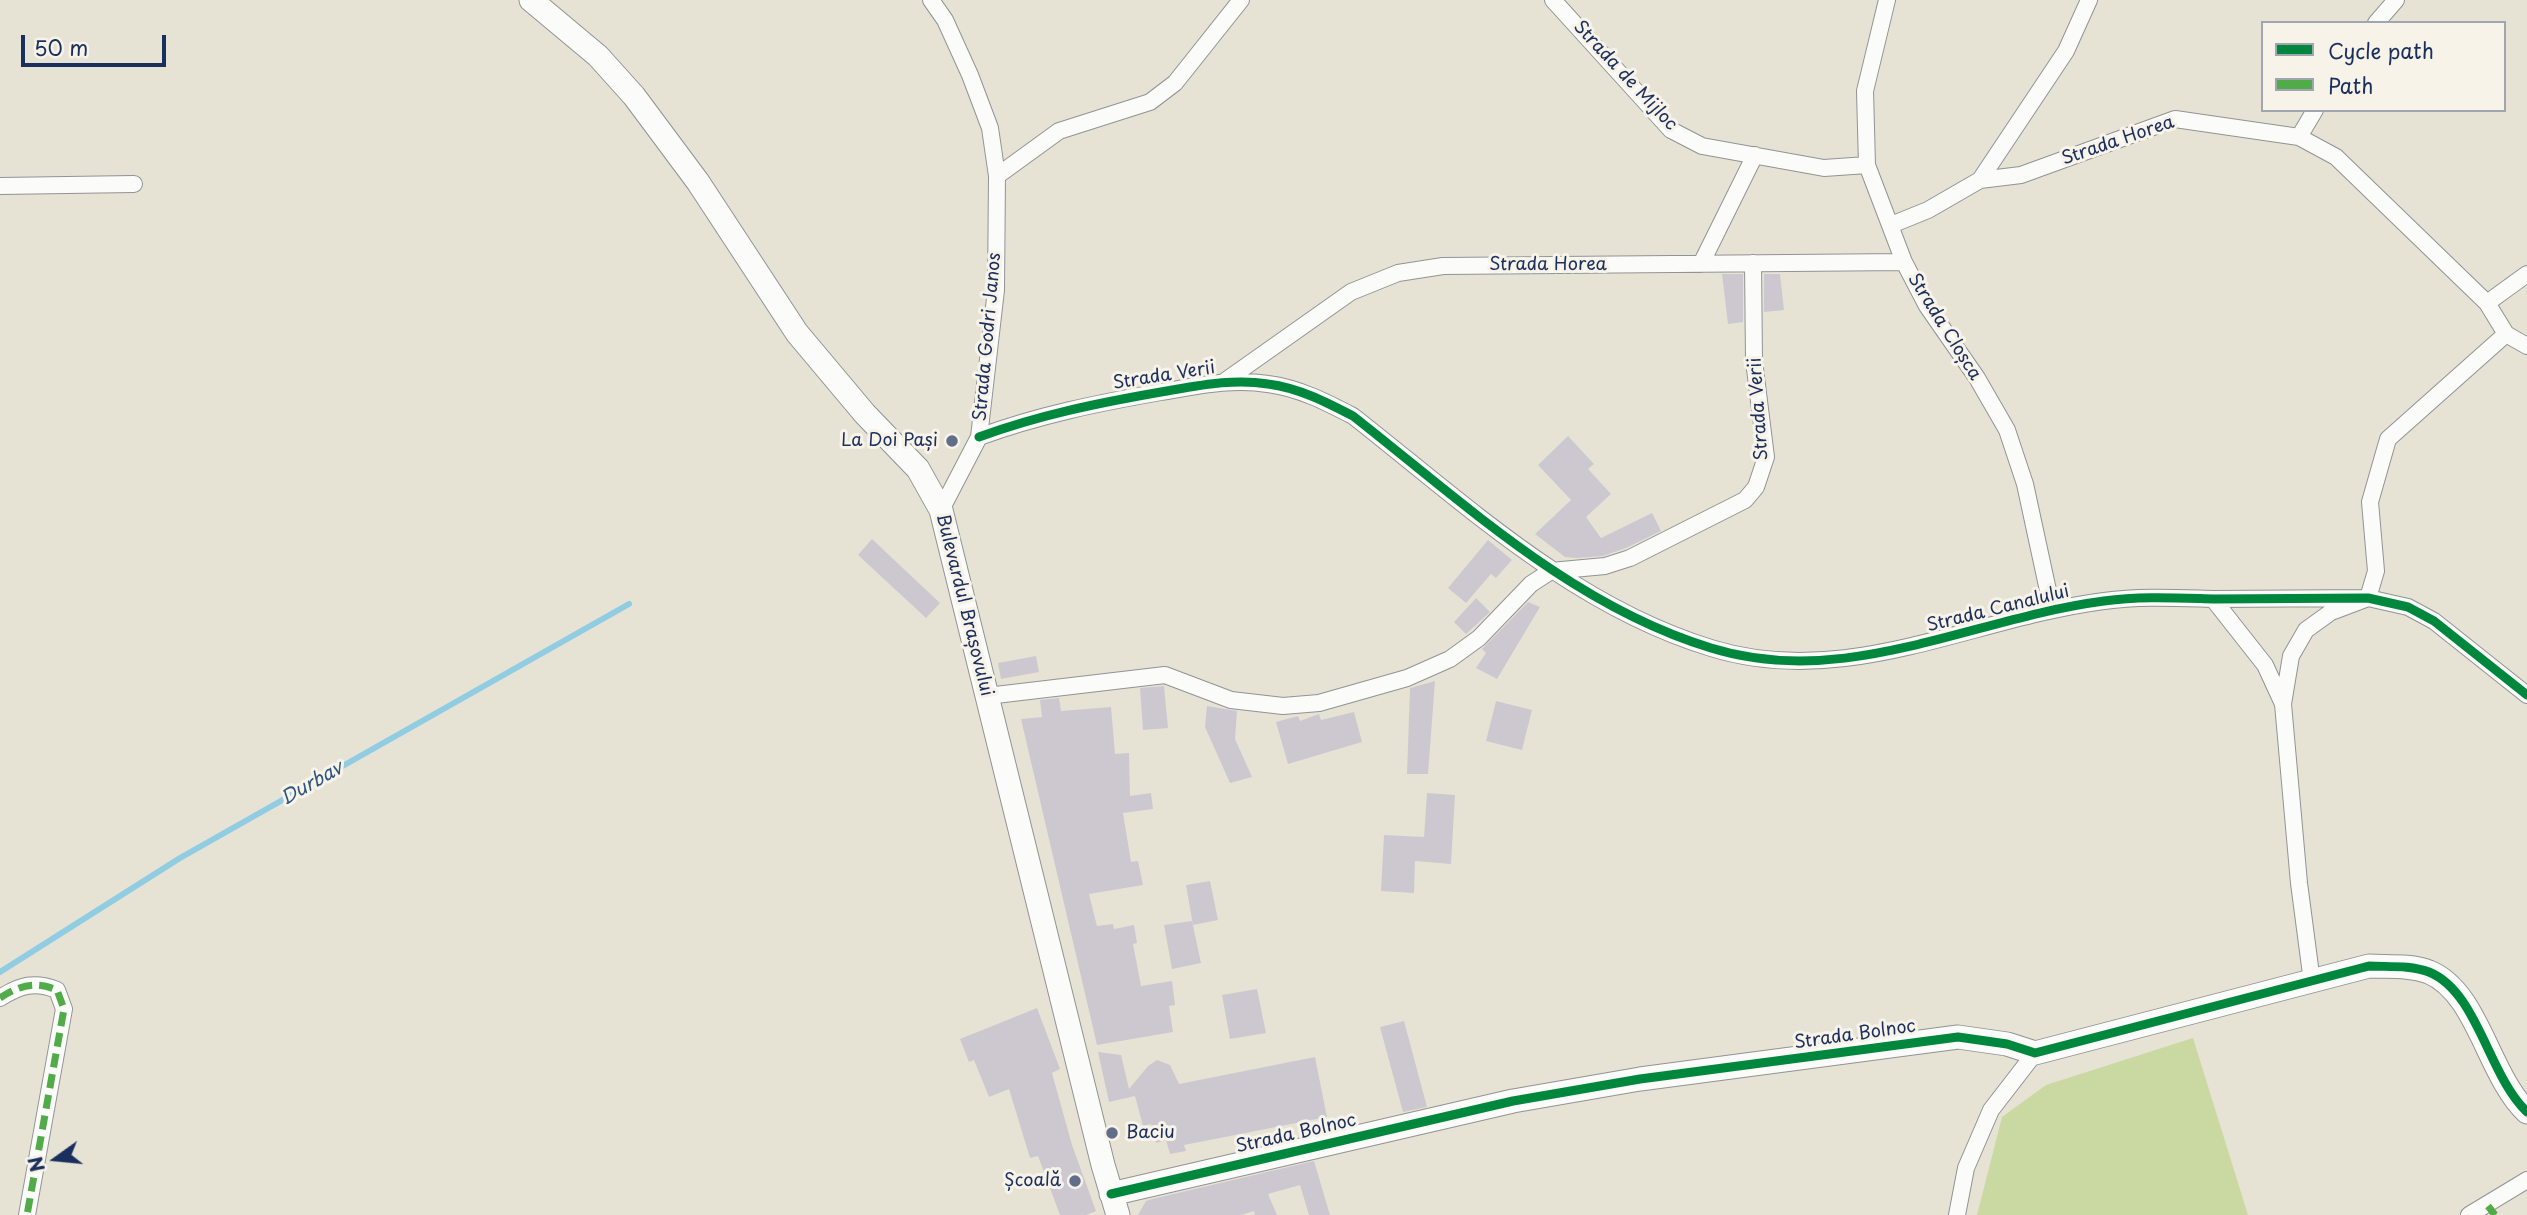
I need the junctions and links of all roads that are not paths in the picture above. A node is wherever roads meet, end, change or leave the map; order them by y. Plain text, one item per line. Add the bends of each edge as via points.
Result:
1 (531, 0) edge
2 (931, 0) edge
3 (1241, 0) edge
4 (1553, 0) edge
5 (1887, 0) edge
6 (2088, 0) edge
7 (2396, 0) edge
8 (2378, 21) edge
9 (2314, 112) edge
10 (2299, 137) junction
11 (1755, 155) junction
12 (1867, 165) junction
13 (997, 176) junction
14 (1980, 180) junction
15 (134, 184) dead end
16 (0, 186) edge
17 (1891, 225) junction
18 (1904, 262) junction
19 (1753, 263) junction
20 (1702, 264) junction
21 (2527, 274) edge
22 (2487, 303) junction
23 (2506, 334) junction
24 (2527, 346) edge
25 (1225, 382) junction
26 (979, 437) junction
27 (941, 510) junction
28 (1551, 571) junction
29 (2213, 598) junction
30 (2368, 598) junction
31 (2052, 609) junction
32 (988, 695) junction
33 (2527, 695) edge
34 (2283, 704) junction
35 (2312, 982) junction
36 (0, 998) edge
37 (2035, 1053) junction
38 (2527, 1112) edge
39 (2527, 1180) edge
40 (1115, 1204) edge
41 (2492, 1210) edge
42 (27, 1215) edge
43 (1957, 1215) edge
44 (2469, 1215) edge

1 - 27 street, Bulevardul Brașovului via 598,55 635,96 797,333 918,469
2 - 13 street, Strada Godri Janos via 945,20 990,128
3 - 13 street via 1175,83 1150,102 1059,131
4 - 11 street, Strada de Mijloc via 1671,130 1702,146
5 - 12 street, Strada Cloșca via 1865,91
6 - 14 street via 2066,51
7 - 8 street
9 - 10 street
10 - 14 street, Strada Horea via 2175,119 2021,175
10 - 22 street, Strada Horea via 2336,157
11 - 12 street, Strada de Mijloc via 1824,168
11 - 20 street
12 - 17 street, Strada Cloșca
13 - 26 street, Strada Godri Janos via 996,290
14 - 17 street
15 - 16 street
17 - 18 street, Strada Cloșca
18 - 19 street, Strada Horea
18 - 31 street, Strada Cloșca via 2007,430 2025,484
19 - 20 street, Strada Horea
19 - 28 street, Strada Verii via 1754,361 1766,457 1756,486 1745,500 1630,558 1605,566
20 - 25 street, Strada Horea via 1443,266 1398,273 1351,292
21 - 22 street
22 - 23 street, Strada Horea
23 - 24 street
23 - 30 street via 2388,439 2370,502 2376,571
25 - 26 street, Strada Verii via 1086,405 1030,418
25 - 28 street, Strada Verii via 1267,383 1353,416
26 - 27 street, Strada Godri Janos
27 - 32 street, Bulevardul Brașovului
28 - 31 street, Strada Canalului via 1663,630 1712,649 1775,660 1836,661 1895,652
28 - 32 street via 1450,660 1319,704 1283,706 1231,700 1165,675
29 - 30 street, Strada Canalului
29 - 31 street, Strada Canalului via 2120,600
29 - 34 street via 2259,656
30 - 33 street, Strada Canalului via 2408,607 2434,621
30 - 34 street via 2331,612 2306,630 2291,656
32 - 40 street, Bulevardul Brașovului
34 - 35 street
35 - 37 street
35 - 38 street via 2370,966 2409,967 2430,973 2449,985 2468,1011 2502,1081
36 - 42 street via 15,988 40,983 57,990 64,1009
37 - 40 street, Strada Bolnoc via 1958,1037 1640,1079 1432,1118
37 - 43 street via 1991,1110 1966,1168
39 - 41 street
41 - 44 street

